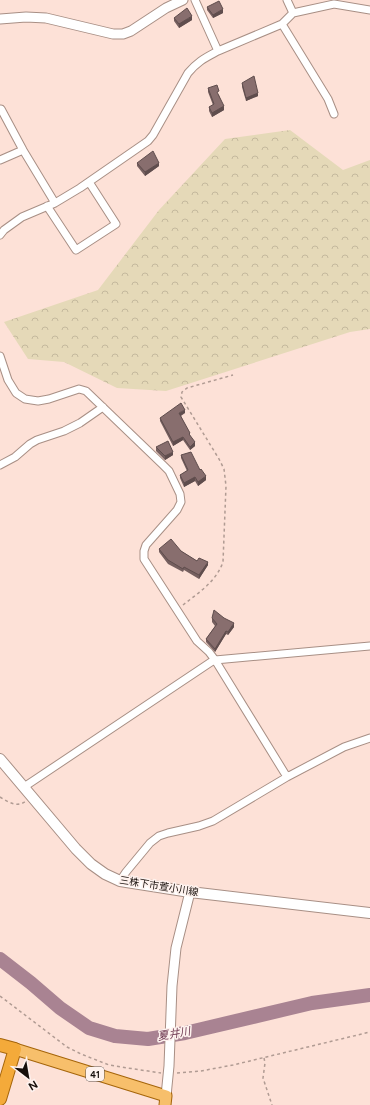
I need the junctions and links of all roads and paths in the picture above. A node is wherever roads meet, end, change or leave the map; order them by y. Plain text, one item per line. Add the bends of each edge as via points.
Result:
1 (183, 0) edge
2 (195, 0) edge
3 (287, 0) edge
4 (370, 10) edge
5 (293, 13) junction
6 (0, 19) edge
7 (282, 24) junction
8 (218, 51) junction
9 (0, 109) edge
10 (334, 114) dead end
11 (23, 150) junction
12 (0, 160) edge
13 (89, 182) junction
14 (55, 203) junction
15 (48, 206) junction
16 (0, 235) edge
17 (0, 356) edge
18 (233, 375) dead end
19 (103, 407) junction
20 (0, 465) edge
21 (176, 609) junction
22 (370, 646) edge
23 (215, 660) junction
24 (370, 738) edge
25 (0, 759) edge
26 (284, 773) junction
27 (24, 787) junction
28 (32, 796) junction
29 (0, 797) edge
30 (120, 881) junction
31 (190, 892) junction
32 (370, 913) edge
33 (0, 996) edge
34 (370, 1032) edge
35 (0, 1045) edge
36 (15, 1050) junction
37 (263, 1058) junction
38 (169, 1070) junction
39 (0, 1099) edge
40 (166, 1101) edge
41 (272, 1105) edge

1 - 6 street via 123,34 113,34 46,18
2 - 8 street
3 - 5 street
4 - 5 street via 334,4
5 - 7 street
7 - 8 street
7 - 10 street via 328,99
8 - 13 street via 199,61 188,73 148,141
9 - 11 street
11 - 12 street
11 - 14 street
13 - 14 street
13 - 15 street via 116,224 76,250
14 - 15 street
15 - 16 street via 22,217
17 - 19 street via 8,380 16,393 25,399 49,400 78,389 86,391
18 - 21 path via 187,388 182,392 181,397 220,459 226,486 223,562 220,571 205,588
19 - 20 street via 75,426 37,440
19 - 21 street via 163,465 180,494 181,502 177,510 146,545 144,551 144,559
21 - 23 street via 197,641
22 - 23 street
23 - 26 street
23 - 27 street
24 - 26 street
25 - 27 main road, 三株下市萱小川線
26 - 30 street via 213,821 159,836 150,843
27 - 28 main road, 三株下市萱小川線
28 - 29 path via 20,805
28 - 30 main road, 三株下市萱小川線 via 91,864
30 - 31 main road, 三株下市萱小川線
31 - 32 main road, 三株下市萱小川線
31 - 38 street via 176,948
33 - 38 path via 67,1047 81,1054 121,1068
34 - 37 path
35 - 36 highway
36 - 39 highway
36 - 40 main road, 41
37 - 38 path via 201,1071
37 - 41 path via 263,1078
38 - 40 street

